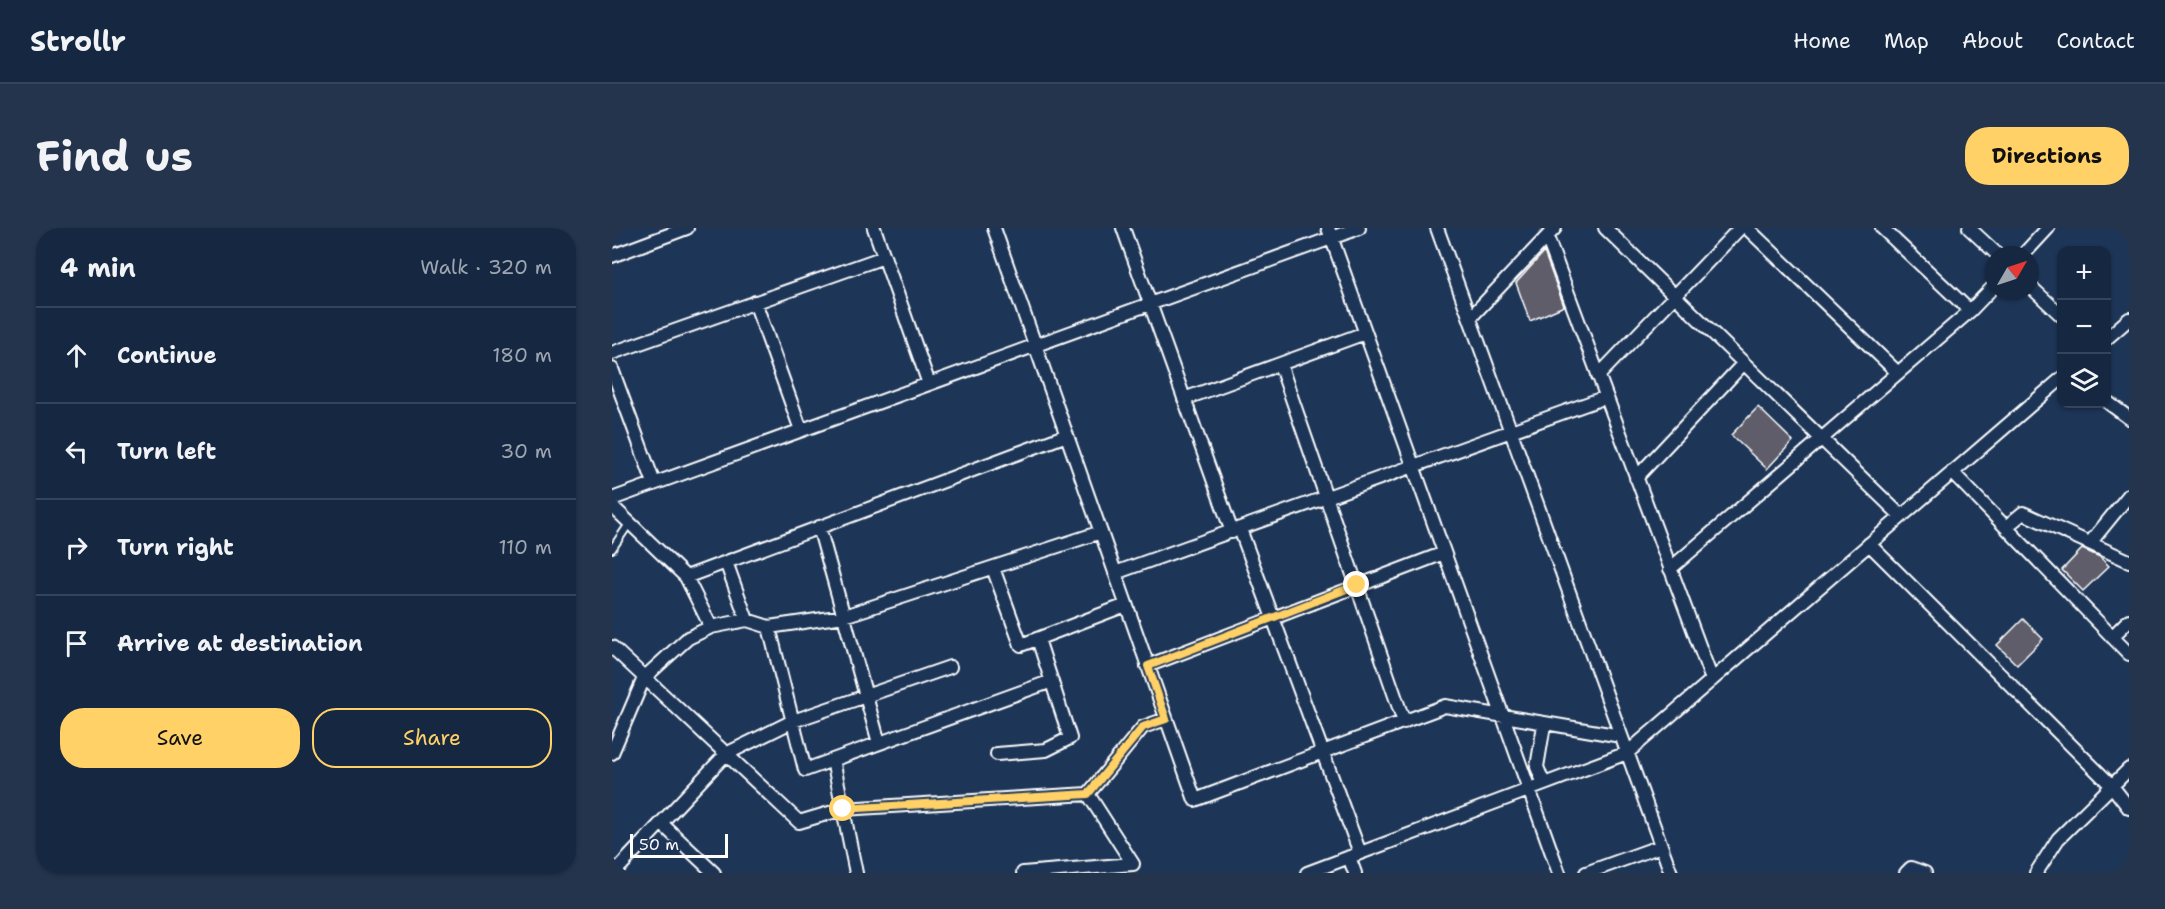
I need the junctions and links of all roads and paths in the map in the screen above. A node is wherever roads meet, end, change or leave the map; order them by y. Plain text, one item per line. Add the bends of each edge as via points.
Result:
1 (686, 228) edge
2 (874, 228) edge
3 (994, 228) edge
4 (1123, 228) edge
5 (1359, 228) edge
6 (1437, 228) edge
7 (1605, 228) edge
8 (1740, 228) edge
9 (1747, 228) edge
10 (1882, 228) edge
11 (1969, 228) edge
12 (2048, 228) edge
13 (1551, 232) edge
14 (1329, 233) edge
15 (1988, 246) edge
16 (2031, 246) edge
17 (612, 256) edge
18 (884, 257) junction
19 (2039, 294) edge
20 (1985, 295) edge
21 (1675, 296) junction
22 (755, 303) junction
23 (1150, 303) junction
24 (1970, 311) junction
25 (2057, 311) edge
26 (1470, 318) junction
27 (2129, 320) edge
28 (1365, 333) junction
29 (2111, 335) edge
30 (1035, 345) junction
31 (612, 353) edge
32 (1744, 363) junction
33 (1280, 364) junction
34 (612, 369) edge
35 (1898, 373) junction
36 (1598, 376) junction
37 (2057, 381) edge
38 (928, 384) junction
39 (1606, 397) junction
40 (1184, 399) junction
41 (2111, 405) edge
42 (2129, 418) edge
43 (801, 430) junction
44 (1510, 431) junction
45 (1067, 435) junction
46 (1822, 438) junction
47 (1413, 466) junction
48 (1952, 472) junction
49 (1636, 478) junction
50 (654, 483) junction
51 (2129, 495) edge
52 (1326, 498) junction
53 (612, 499) edge
54 (612, 506) edge
55 (1901, 516) junction
56 (630, 523) junction
57 (819, 527) junction
58 (2006, 527) junction
59 (1236, 530) junction
60 (1101, 532) junction
61 (2090, 543) junction
62 (1869, 544) junction
63 (612, 549) edge
64 (1444, 553) junction
65 (2129, 561) edge
66 (726, 562) junction
67 (993, 568) junction
68 (1670, 569) junction
69 (1115, 573) junction
70 (686, 577) junction
71 (1357, 585) junction
72 (1126, 605) junction
73 (844, 616) junction
74 (1273, 618) junction
75 (747, 620) junction
76 (2129, 620) edge
77 (711, 627) junction
78 (769, 627) junction
79 (2112, 637) junction
80 (1038, 639) junction
81 (612, 647) edge
82 (2129, 654) edge
83 (1148, 666) junction
84 (950, 667) dead end
85 (644, 678) junction
86 (1712, 680) junction
87 (1052, 681) junction
88 (866, 696) junction
89 (1504, 716) junction
90 (1166, 719) junction
91 (793, 721) junction
92 (1404, 722) junction
93 (1544, 725) junction
94 (1621, 736) junction
95 (879, 743) junction
96 (1323, 752) junction
97 (612, 753) edge
98 (1627, 753) junction
99 (726, 754) junction
100 (997, 754) dead end
101 (833, 760) junction
102 (2129, 769) edge
103 (1544, 784) junction
104 (2112, 786) junction
105 (1529, 790) junction
106 (1088, 794) junction
107 (2129, 808) edge
108 (843, 809) junction
109 (661, 823) junction
110 (1661, 846) junction
111 (1355, 855) junction
112 (1092, 870) edge
113 (614, 873) edge
114 (714, 873) edge
115 (856, 873) edge
116 (1023, 873) edge
117 (1307, 873) edge
118 (1355, 873) edge
119 (1559, 873) edge
120 (1586, 873) edge
121 (1671, 873) edge
122 (1906, 873) edge
123 (1925, 873) edge
124 (2036, 873) edge

1 - 17 street
2 - 18 street
3 - 30 street
4 - 23 street
5 - 14 street
6 - 26 street
7 - 21 street
8 - 21 street
9 - 35 street
10 - 24 street
11 - 15 street
12 - 16 street
13 - 26 street
13 - 36 street
14 - 23 street
14 - 28 street
18 - 22 street
18 - 38 street
19 - 25 street
20 - 24 street
21 - 32 street
21 - 36 street
22 - 31 street
22 - 43 street
23 - 30 street
23 - 40 street
24 - 35 street
26 - 44 street
27 - 29 street
28 - 33 street
28 - 47 street
30 - 38 street
30 - 45 street
32 - 46 street
32 - 49 street
33 - 40 street
33 - 52 street
34 - 50 street
35 - 46 street
36 - 39 street
37 - 48 street
38 - 43 street
39 - 44 street
39 - 49 street
40 - 59 street
41 - 42 street
43 - 50 street
44 - 47 street
44 - 94 street
45 - 57 street
45 - 60 street
46 - 55 street
46 - 68 street
47 - 52 street
47 - 64 street
48 - 55 street
48 - 58 street
49 - 68 street
50 - 53 street
51 - 61 street
52 - 59 street
52 - 71 street
54 - 56 street
55 - 62 street
56 - 63 lane
56 - 70 street
57 - 66 street
57 - 73 street
58 - 61 street via 2023,513
58 - 79 street
59 - 69 street
59 - 74 street
60 - 67 street
60 - 69 street
61 - 65 street
62 - 86 street
62 - 104 street
64 - 71 street
64 - 89 street
66 - 70 street
66 - 75 street
67 - 73 street
67 - 80 street via 1021,645
68 - 86 street
69 - 72 street
70 - 77 street
71 - 74 street
71 - 92 street
72 - 80 street
72 - 83 street
73 - 78 street
73 - 88 street
74 - 83 street
74 - 96 street
75 - 77 street
75 - 78 street
76 - 79 street
77 - 85 street via 688,638
78 - 91 street
79 - 82 street
80 - 87 street
81 - 85 street
83 - 90 street
84 - 88 street
85 - 97 street
85 - 99 street
86 - 98 street
87 - 95 street
87 - 100 street via 1070,738 1046,750
88 - 91 street
88 - 95 street
89 - 92 street via 1445,706
89 - 93 street
89 - 105 street
90 - 96 street via 1195,800
90 - 106 street via 1143,727
91 - 99 street
91 - 101 street via 805,770
92 - 96 street
93 - 94 street
93 - 103 street via 1537,767
94 - 98 street
95 - 101 street
96 - 111 street
98 - 103 street
98 - 110 street
99 - 108 street via 799,822
99 - 109 street
101 - 108 street
102 - 104 street
103 - 105 street
104 - 107 street
104 - 124 street via 2058,839
105 - 111 street
105 - 119 street
106 - 108 street
106 - 112 street via 1133,864
108 - 115 street
109 - 113 street
109 - 114 street
110 - 120 street
110 - 121 street
111 - 117 street
111 - 118 street
112 - 116 street
122 - 123 street via 1911,868

